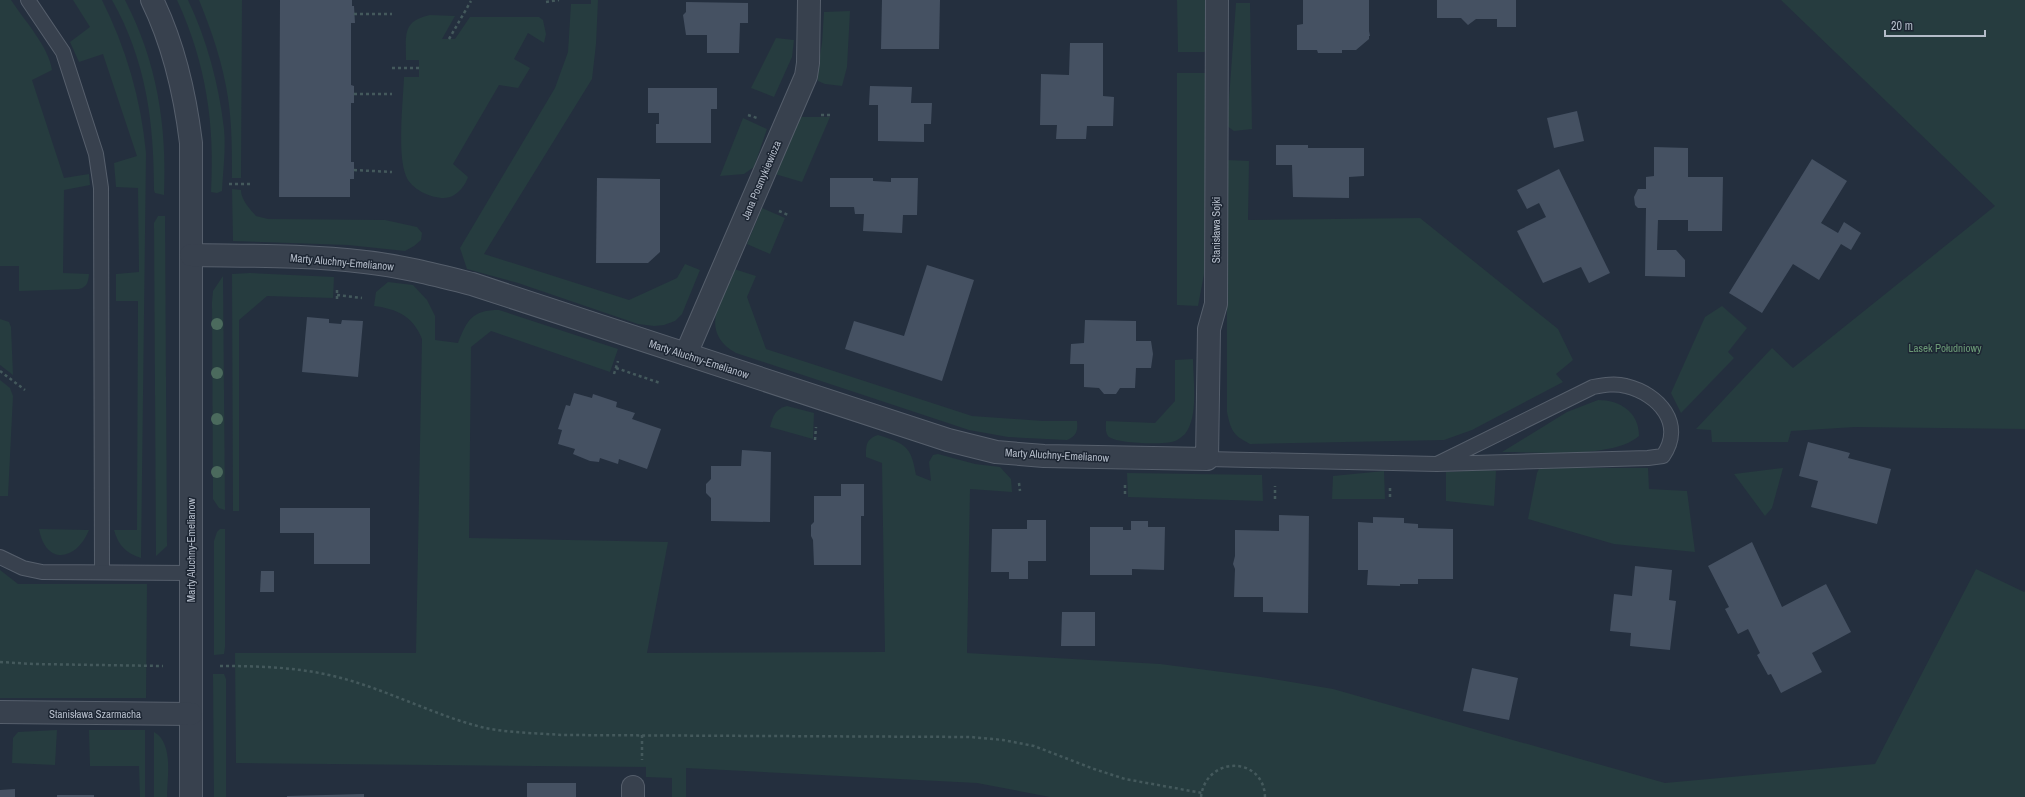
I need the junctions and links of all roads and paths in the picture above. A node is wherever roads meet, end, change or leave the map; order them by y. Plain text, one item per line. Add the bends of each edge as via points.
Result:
1 (28, 0) edge
2 (152, 0) edge
3 (559, 0) edge
4 (809, 0) edge
5 (1217, 0) edge
6 (471, 1) dead end
7 (546, 2) dead end
8 (354, 14) dead end
9 (392, 14) dead end
10 (448, 39) dead end
11 (392, 68) dead end
12 (419, 68) dead end
13 (354, 94) dead end
14 (392, 94) dead end
15 (354, 170) dead end
16 (392, 172) dead end
17 (229, 184) dead end
18 (252, 184) dead end
19 (191, 255) junction
20 (337, 295) dead end
21 (362, 298) dead end
22 (686, 354) junction
23 (616, 368) dead end
24 (0, 371) edge
25 (660, 383) dead end
26 (25, 390) dead end
27 (1208, 459) junction
28 (1437, 464) junction
29 (0, 557) edge
30 (102, 572) junction
31 (191, 573) junction
32 (0, 662) edge
33 (168, 666) dead end
34 (215, 666) dead end
35 (0, 712) edge
36 (191, 714) junction
37 (1201, 795) edge
38 (191, 797) edge
39 (1265, 797) edge

1 - 30 lane via 63,52 96,154 99,172
2 - 19 street, Marty Aluchny-Emelianow via 173,54 186,101 191,143
3 - 7 path
4 - 22 street, Jana Posmykiewicza via 806,76
5 - 27 street, Stanisława Sojki via 1216,304 1209,329
6 - 10 path
8 - 9 path
11 - 12 path
13 - 14 path
15 - 16 path
17 - 18 path
19 - 22 street, Marty Aluchny-Emelianow via 291,256 357,261 418,270 472,284
19 - 31 street, Marty Aluchny-Emelianow
20 - 21 path
22 - 27 street, Marty Aluchny-Emelianow via 926,433 996,452 1044,456
23 - 25 path
24 - 26 path
27 - 28 lane
28 - 28 lane via 1593,387 1609,384 1641,391 1657,401 1670,418 1672,438 1663,456
29 - 30 lane via 22,568 42,572
30 - 31 lane
31 - 36 street, Marty Aluchny-Emelianow
32 - 33 path
34 - 37 path via 272,667 330,675 371,687 465,722 486,728 523,732 561,735 970,737 1003,740 1034,746 1125,779
35 - 36 street, Stanisława Szarmacha
36 - 38 street, Marty Aluchny-Emelianow
37 - 39 path via 1206,779 1223,767 1234,765 1254,773 1265,790

